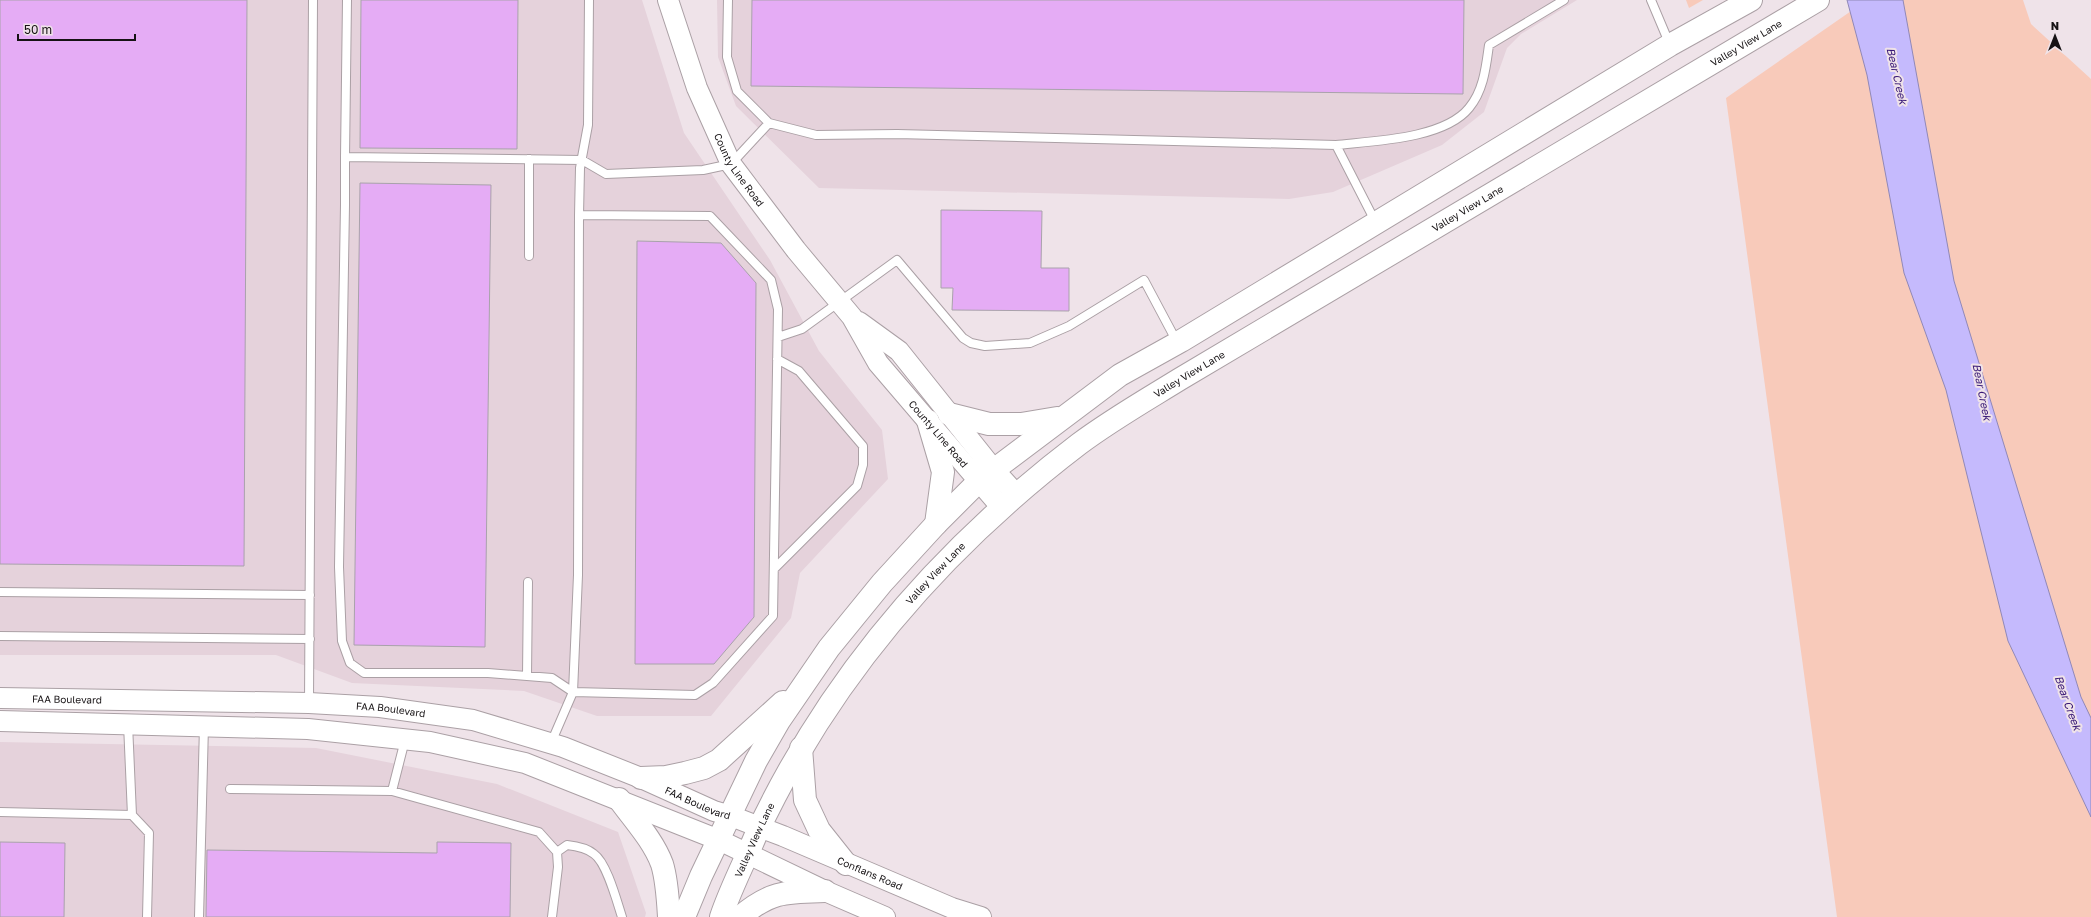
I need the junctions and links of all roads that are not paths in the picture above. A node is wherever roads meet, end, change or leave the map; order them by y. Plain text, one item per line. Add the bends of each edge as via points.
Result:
1 (313, 0) edge
2 (347, 0) edge
3 (589, 0) edge
4 (668, 0) edge
5 (728, 0) edge
6 (1564, 0) edge
7 (1651, 0) edge
8 (1751, 0) edge
9 (1818, 0) edge
10 (1670, 45) junction
11 (769, 123) junction
12 (1336, 145) junction
13 (345, 157) junction
14 (529, 159) junction
15 (582, 160) junction
16 (731, 164) junction
17 (579, 215) junction
18 (1376, 223) junction
19 (1396, 250) junction
20 (529, 256) dead end
21 (846, 310) junction
22 (778, 336) junction
23 (1178, 343) junction
24 (777, 359) junction
25 (949, 414) junction
26 (1062, 417) junction
27 (928, 421) junction
28 (986, 475) junction
29 (1009, 501) junction
30 (936, 524) junction
31 (774, 568) junction
32 (528, 582) dead end
33 (0, 592) edge
34 (310, 595) junction
35 (0, 636) edge
36 (310, 639) junction
37 (528, 676) junction
38 (806, 681) junction
39 (573, 692) junction
40 (0, 698) edge
41 (128, 701) junction
42 (310, 703) junction
43 (0, 721) edge
44 (128, 724) junction
45 (204, 725) junction
46 (405, 739) junction
47 (551, 743) junction
48 (801, 748) junction
49 (641, 778) junction
50 (230, 789) dead end
51 (392, 791) junction
52 (619, 799) junction
53 (0, 812) edge
54 (132, 815) junction
55 (731, 816) junction
56 (760, 827) junction
57 (719, 840) junction
58 (557, 852) junction
59 (748, 854) junction
60 (846, 864) junction
61 (825, 891) junction
62 (148, 917) edge
63 (199, 917) edge
64 (552, 917) edge
65 (622, 917) edge
66 (670, 917) edge
67 (684, 917) edge
68 (721, 917) edge
69 (740, 917) edge
70 (884, 917) edge
71 (980, 917) edge

1 - 34 lane
2 - 13 lane
3 - 15 lane via 588,125
4 - 16 street, County Line Road via 696,88
5 - 11 lane via 727,57 737,91
6 - 12 lane via 1489,44 1484,80 1469,108 1448,124 1412,137
7 - 10 lane
8 - 10 main road
9 - 19 main road, Valley View Lane
10 - 18 main road
11 - 12 lane via 816,135 897,134
11 - 16 lane
12 - 18 lane
13 - 14 lane
13 - 37 lane via 339,567 342,641 350,663 364,673 488,673
14 - 15 lane
14 - 20 lane
15 - 16 lane via 606,174 703,170
15 - 17 lane
16 - 21 street, County Line Road via 796,250
17 - 22 lane via 710,216 771,280 778,309
17 - 39 lane via 578,575
18 - 19 main road
18 - 23 main road
19 - 29 main road, Valley View Lane via 1081,442
21 - 22 lane via 802,329
21 - 23 lane via 897,260 970,343 985,346 1030,343 1069,326 1144,280
21 - 25 street, County Line Road via 899,351
21 - 27 street, County Line Road via 878,363
22 - 24 lane
23 - 26 main road via 1120,375
24 - 31 lane
24 - 31 lane via 799,371 863,446 863,465 857,486
25 - 26 main road via 989,424 1021,424
25 - 28 street, County Line Road
26 - 28 main road
27 - 28 street, County Line Road
27 - 30 main road via 943,472
28 - 29 street, County Line Road
28 - 30 main road
29 - 48 main road, Valley View Lane via 946,560 882,630
30 - 38 main road via 882,583 829,648
31 - 39 lane via 773,616 713,683 695,695
32 - 37 lane
33 - 34 lane
34 - 36 lane
35 - 36 lane
36 - 42 lane
37 - 39 lane via 552,678
38 - 49 main road via 719,760 704,768 685,773
38 - 55 main road via 756,762
39 - 47 lane
40 - 41 street, FAA Boulevard
41 - 42 street, FAA Boulevard
41 - 44 street
42 - 47 street, FAA Boulevard via 380,707 474,720
43 - 44 street
44 - 45 street
44 - 54 lane
45 - 46 street via 308,729
45 - 63 lane
46 - 51 lane
46 - 52 street via 525,763
47 - 49 street, FAA Boulevard
48 - 56 main road, Valley View Lane
48 - 60 main road via 805,800 820,830
49 - 55 street, FAA Boulevard via 714,811
50 - 51 lane
51 - 58 lane via 539,832
52 - 57 street
52 - 66 main road via 651,843 662,866
53 - 54 lane
54 - 62 lane via 149,833
55 - 56 street, FAA Boulevard
55 - 57 main road
56 - 59 main road, Valley View Lane
56 - 60 street, Conflans Road
57 - 59 street
57 - 67 main road
58 - 64 lane via 558,867
58 - 65 lane via 567,845 598,856 610,880
59 - 61 street
59 - 68 main road, Valley View Lane
60 - 71 street, Conflans Road
61 - 69 main road via 786,892 758,902
61 - 70 street

